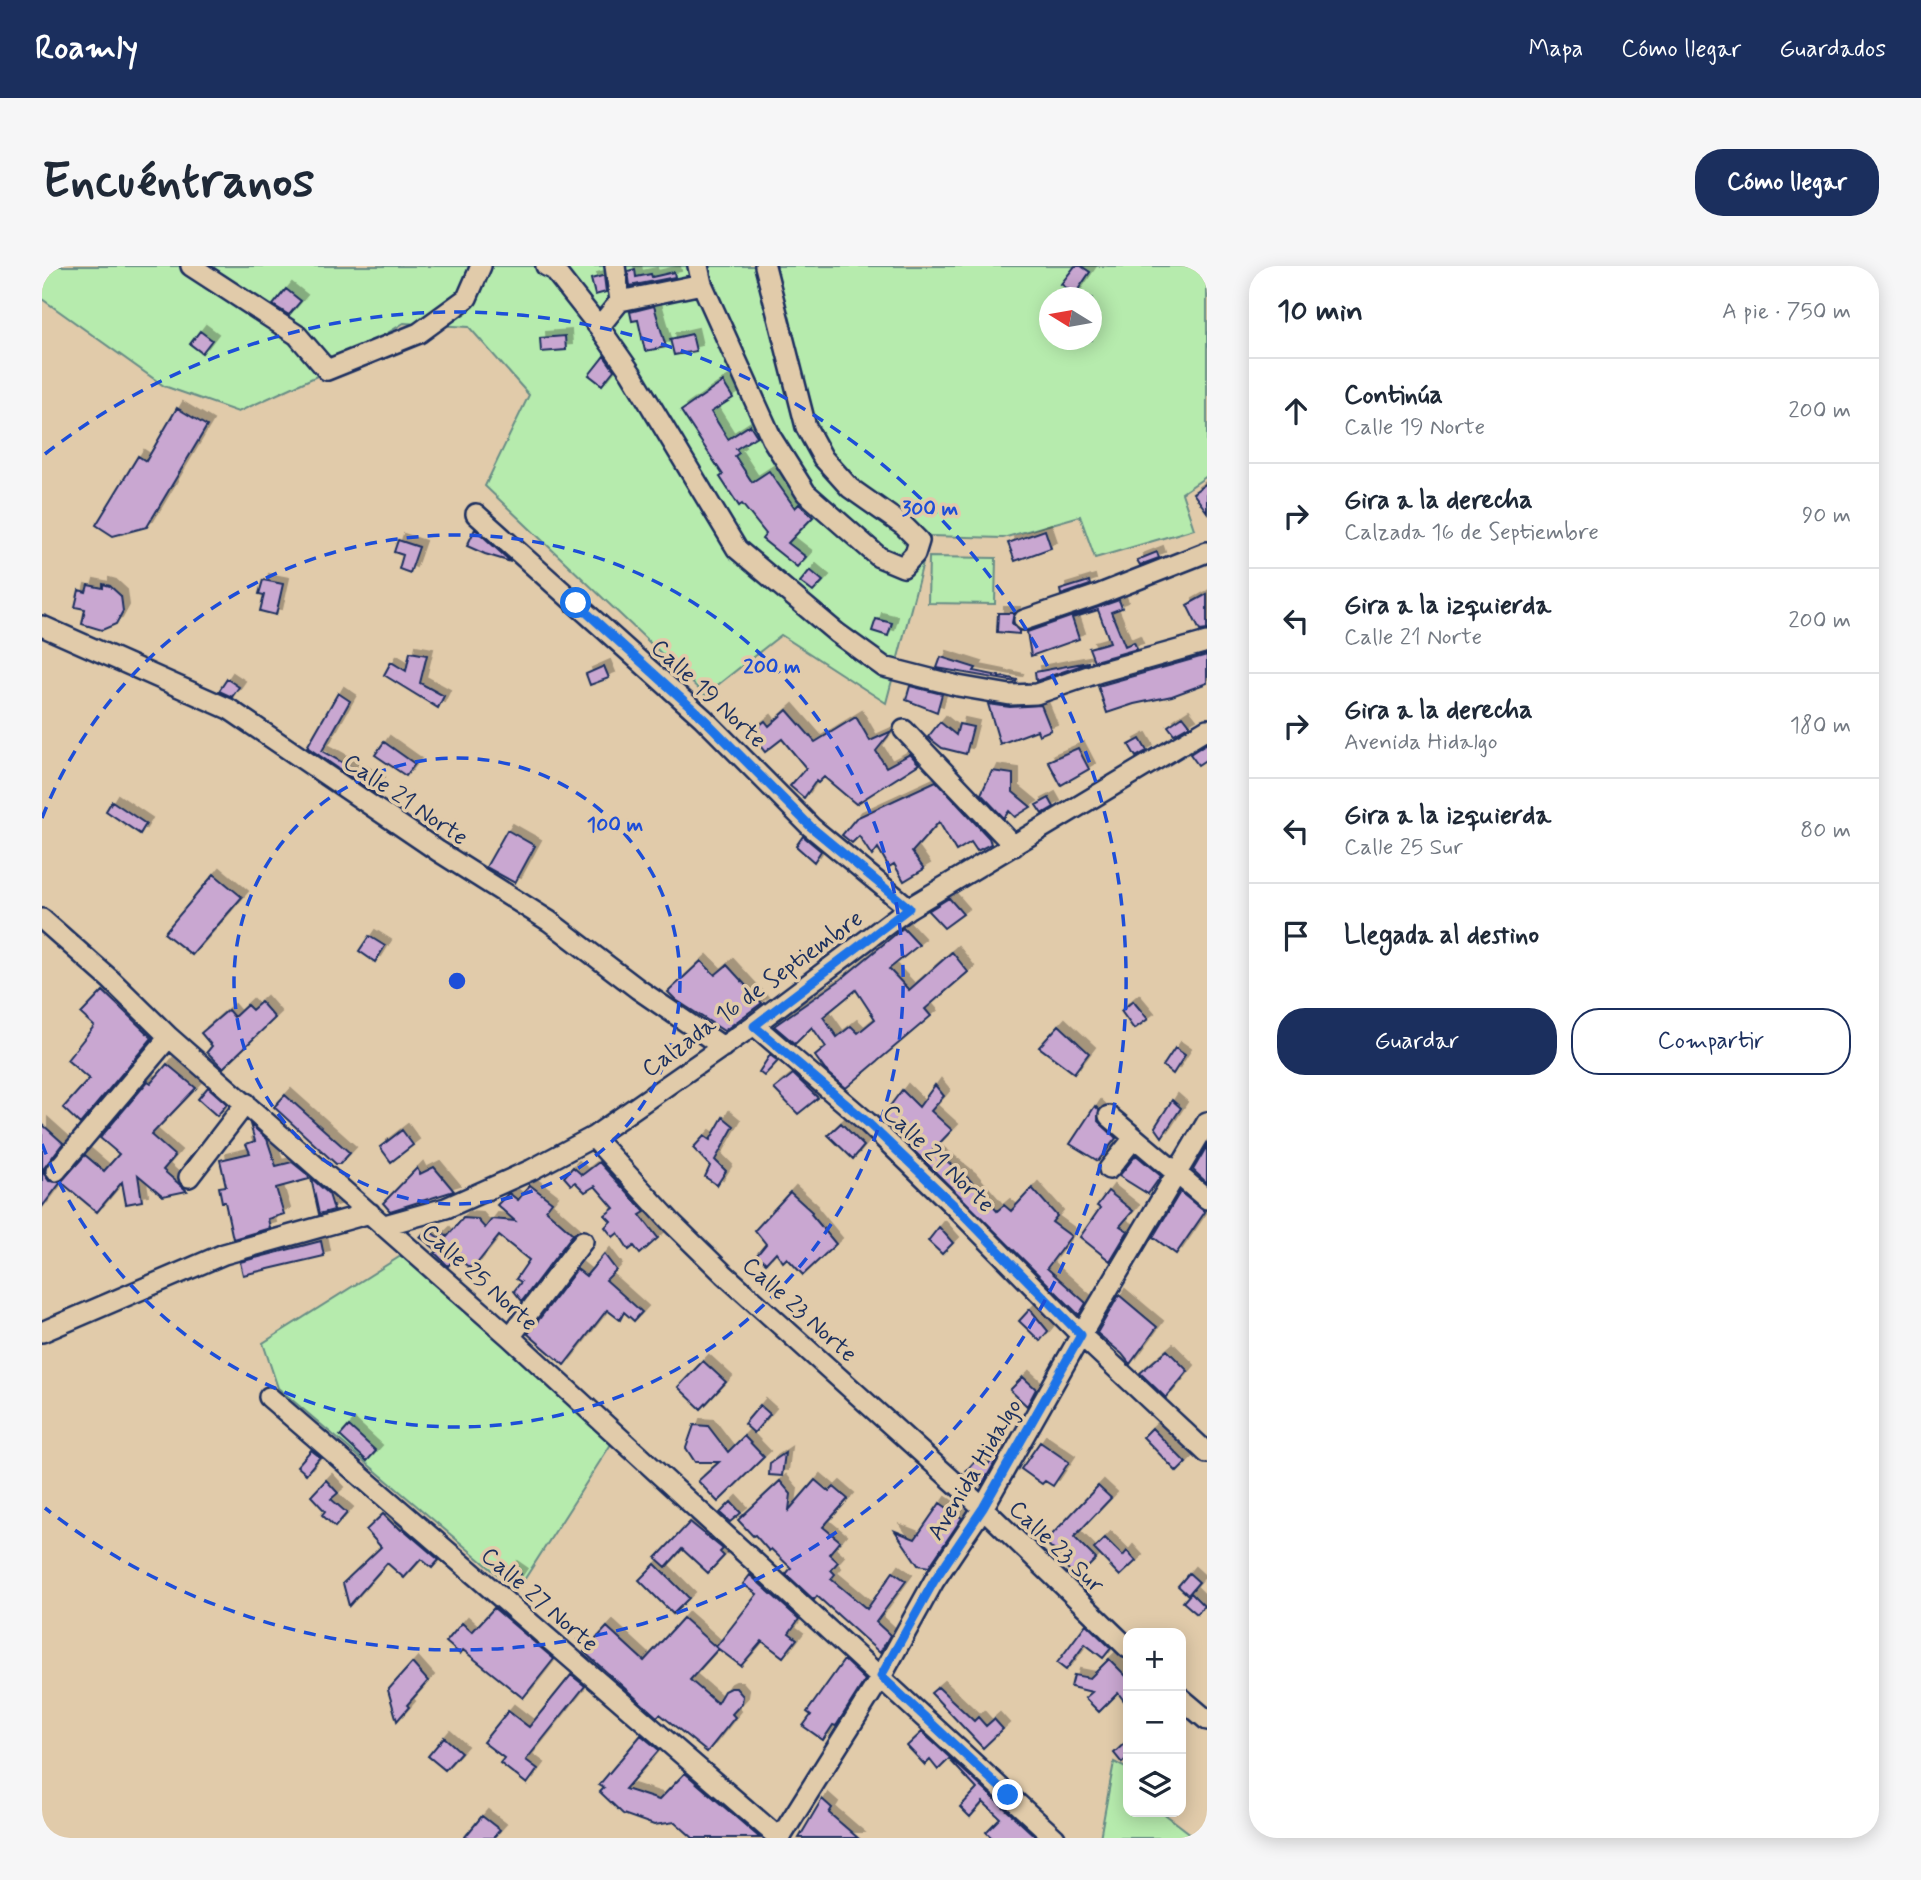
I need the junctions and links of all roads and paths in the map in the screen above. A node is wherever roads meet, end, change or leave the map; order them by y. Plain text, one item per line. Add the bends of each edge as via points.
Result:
1 (191, 266) edge
2 (481, 266) edge
3 (546, 266) edge
4 (615, 266) edge
5 (765, 266) edge
6 (700, 275) edge
7 (620, 302) junction
8 (599, 327) junction
9 (476, 514) dead end
10 (1207, 552) edge
11 (1024, 620) dead end
12 (42, 626) edge
13 (1207, 642) edge
14 (1207, 729) edge
15 (904, 730) dead end
16 (1014, 846) junction
17 (909, 908) junction
18 (42, 919) edge
19 (754, 1026) junction
20 (169, 1037) junction
21 (723, 1047) junction
22 (246, 1103) junction
23 (1109, 1115) dead end
24 (1207, 1122) edge
25 (593, 1137) junction
26 (1134, 1138) junction
27 (1109, 1169) dead end
28 (56, 1171) dead end
29 (1178, 1173) junction
30 (189, 1177) dead end
31 (1207, 1199) edge
32 (378, 1219) junction
33 (583, 1241) dead end
34 (42, 1332) edge
35 (1081, 1335) junction
36 (510, 1338) junction
37 (269, 1397) dead end
38 (1207, 1453) edge
39 (983, 1508) junction
40 (1123, 1643) edge
41 (881, 1676) junction
42 (1186, 1702) edge
43 (1207, 1720) edge
44 (779, 1838) edge
45 (1055, 1838) edge

1 - 2 street via 297,335 327,370 419,333 467,298
3 - 8 street
4 - 7 street
5 - 6 street via 806,427 823,458 850,488 919,541 903,567 879,557 806,493 772,439
6 - 7 street
7 - 8 street
8 - 13 street via 737,549 884,667 958,686 1010,695 1036,694
9 - 17 street, Calle 19 Norte via 703,718 811,827
10 - 11 street
12 - 21 street, Calle 21 Norte via 229,709 549,921
14 - 16 street, Calzada 16 de Septiembre
15 - 16 street
16 - 17 street, Calzada 16 de Septiembre
17 - 19 street, Calzada 16 de Septiembre
18 - 20 street, Calle 25 Norte
19 - 21 street, Calzada 16 de Septiembre
19 - 35 street, Calle 21 Norte via 867,1122
20 - 22 street, Calle 25 Norte
20 - 28 street
21 - 25 street, Calzada 16 de Septiembre
22 - 30 street
22 - 32 street, Calle 25 Norte
23 - 26 street
24 - 29 street, Avenida Hidalgo
25 - 32 street, Calzada 16 de Septiembre via 446,1208
25 - 39 street, Calle 23 Norte via 724,1274
26 - 27 street
26 - 29 street
29 - 31 street
29 - 35 street, Avenida Hidalgo
32 - 34 street, Calzada 16 de Septiembre via 224,1254
32 - 36 street, Calle 25 Norte
33 - 36 street
35 - 38 street, Calle 21 Norte
35 - 39 street, Avenida Hidalgo
36 - 41 street, Calle 25 Norte
37 - 44 street, Calle 27 Norte
39 - 40 street, Calle 23 Sur
39 - 41 street, Avenida Hidalgo via 934,1581
41 - 44 street, Avenida Hidalgo
41 - 45 street, Calle 25 Norte
42 - 43 street

